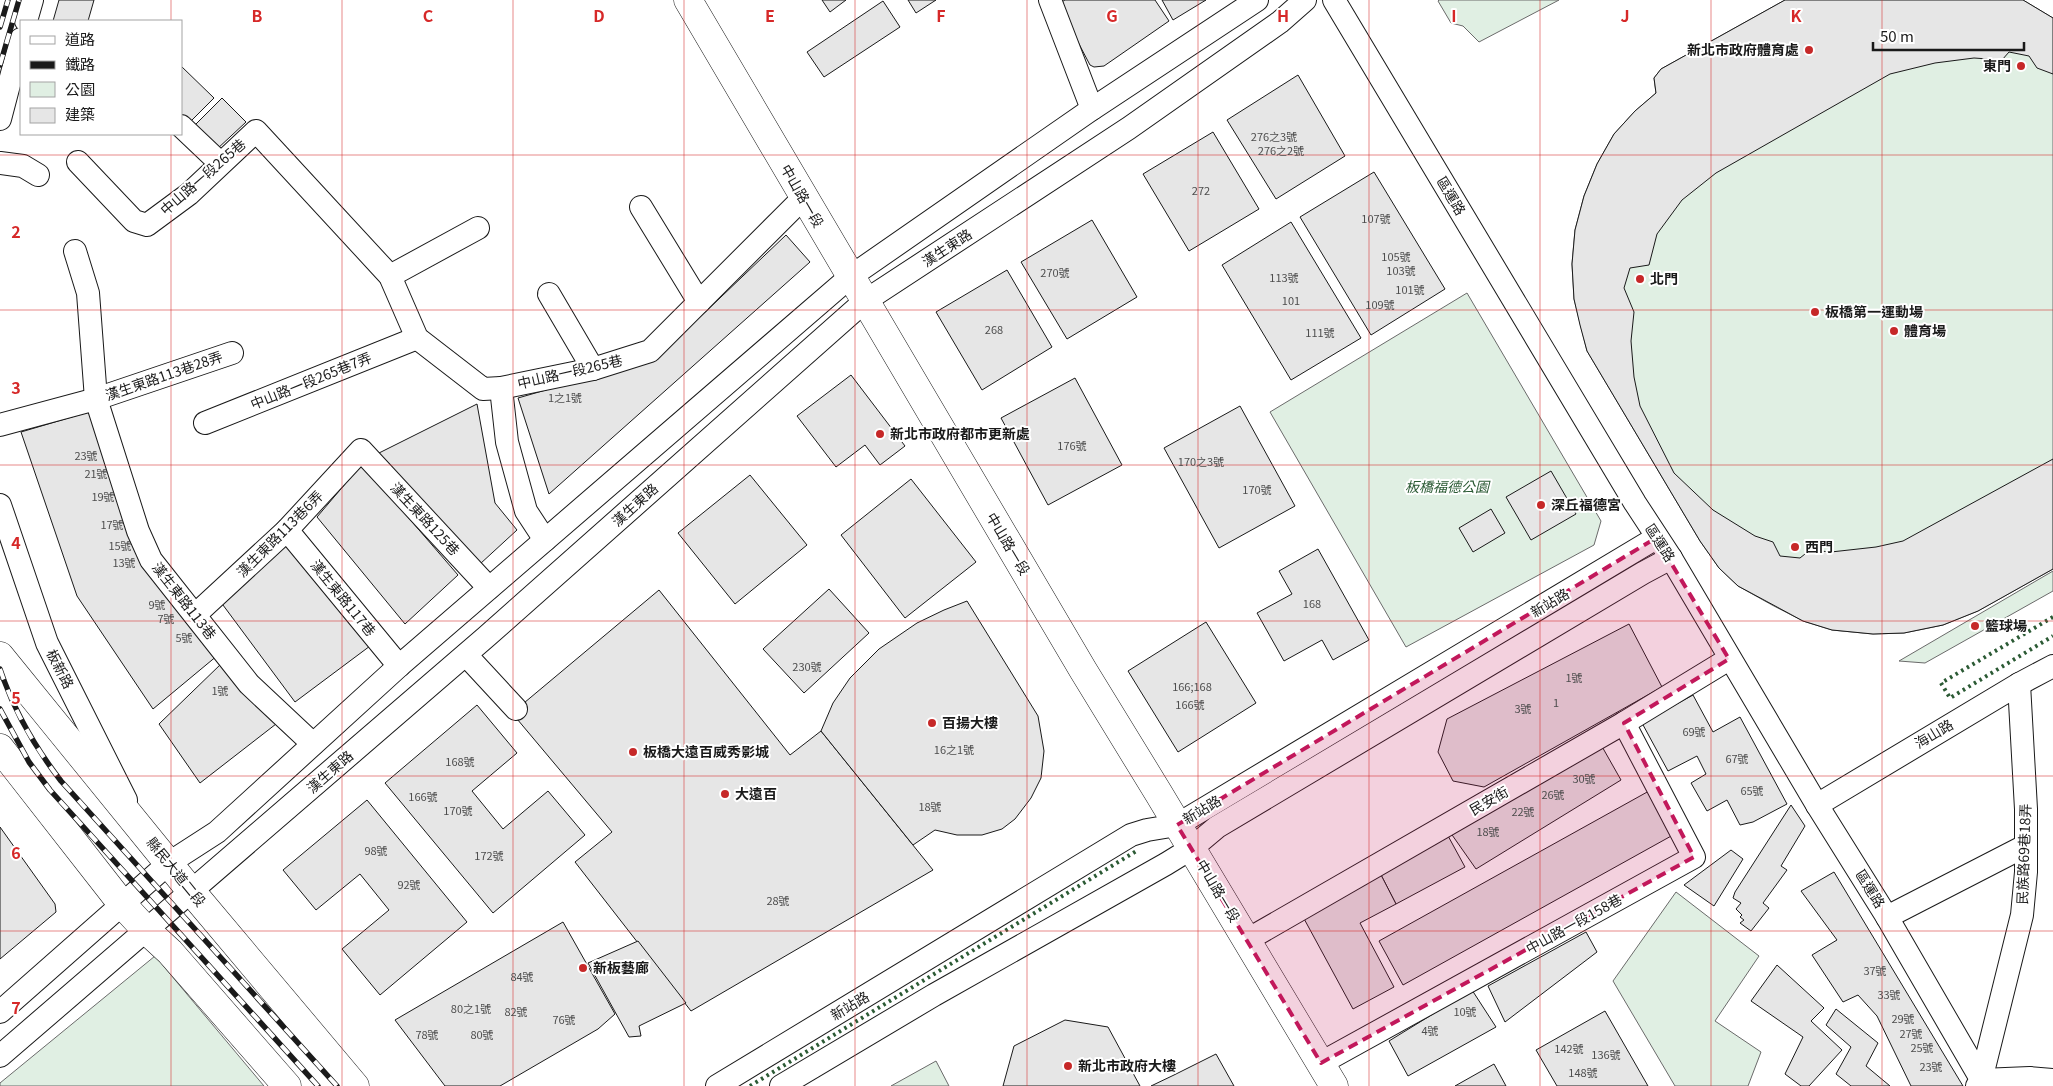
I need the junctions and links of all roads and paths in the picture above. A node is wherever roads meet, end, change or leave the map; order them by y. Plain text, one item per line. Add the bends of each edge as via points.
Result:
1 (32, 0) edge
2 (688, 0) edge
3 (1050, 0) edge
4 (1256, 0) edge
5 (1305, 0) edge
6 (1334, 0) edge
7 (26, 20) edge
8 (20, 43) edge
9 (1092, 109) junction
10 (0, 119) edge
11 (182, 127) edge
12 (78, 162) dead end
13 (0, 163) edge
14 (220, 163) junction
15 (38, 175) dead end
16 (803, 198) junction
17 (642, 207) dead end
18 (478, 228) dead end
19 (75, 251) dead end
20 (390, 276) junction
21 (850, 278) junction
22 (549, 294) dead end
23 (865, 301) junction
24 (699, 302) junction
25 (417, 338) junction
26 (232, 352) dead end
27 (593, 369) junction
28 (501, 388) junction
29 (96, 399) junction
30 (205, 423) dead end
31 (0, 425) edge
32 (361, 450) joint
33 (0, 505) edge
34 (288, 530) junction
35 (1656, 538) junction
36 (545, 540) junction
37 (1671, 558) junction
38 (489, 588) junction
39 (195, 614) junction
40 (466, 655) junction
41 (0, 656) edge
42 (1729, 659) junction
43 (399, 666) junction
44 (2053, 666) edge
45 (2019, 684) junction
46 (516, 710) dead end
47 (1624, 724) junction
48 (313, 744) junction
49 (0, 748) edge
50 (1817, 805) junction
51 (139, 825) junction
52 (1177, 825) junction
53 (2025, 846) junction
54 (1192, 848) junction
55 (170, 863) junction
56 (192, 891) junction
57 (122, 904) junction
58 (1887, 917) junction
59 (145, 929) junction
60 (1247, 940) junction
61 (2, 1006) edge
62 (0, 1056) edge
63 (1327, 1074) edge
64 (2053, 1080) edge
65 (1981, 1084) edge
66 (287, 1086) edge
67 (355, 1086) edge
68 (717, 1086) edge
69 (781, 1086) edge

1 - 7 street
2 - 16 main road, 中山路一段
3 - 9 street
4 - 9 street
5 - 23 street, 漢生東路 via 1280,22 1129,128
6 - 35 street, 區運路
8 - 10 street
9 - 21 street
11 - 14 street
12 - 14 street, 中山路一段265巷 via 134,221 148,225 189,194
13 - 15 street via 23,166
14 - 20 street, 中山路一段265巷 via 256,131
16 - 21 main road, 中山路一段
16 - 24 street, 中山路一段265巷
17 - 24 street
18 - 20 street
19 - 29 street, 漢生東路113巷 via 88,293
20 - 25 street, 中山路一段265巷
21 - 23 main road, 中山路一段
21 - 36 street
22 - 27 street
23 - 40 street, 漢生東路
23 - 52 main road, 中山路一段
24 - 27 street, 中山路一段265巷 via 650,351
25 - 28 street, 中山路一段265巷 via 482,389
25 - 30 street, 中山路一段265巷7弄
26 - 29 street, 漢生東路113巷28弄
27 - 28 street, 中山路一段265巷
28 - 36 street via 506,442 526,511
29 - 31 street, 漢生東路113巷28弄
29 - 39 street, 漢生東路113巷 via 138,531 151,560
32 - 34 street, 漢生東路113巷6弄
32 - 38 street, 漢生東路125巷
33 - 51 street, 板新路 via 47,643
34 - 39 street, 漢生東路113巷6弄
34 - 43 street, 漢生東路117巷
35 - 37 street, 區運路
35 - 52 street, 新站路
36 - 38 street
37 - 42 street, 區運路
37 - 54 street, 新站路 via 1218,827
38 - 43 street
39 - 48 street, 漢生東路113巷 via 249,684
40 - 46 street
40 - 56 street, 漢生東路
41 - 51 main road, 縣民大道二段
42 - 47 street, 民安街
42 - 50 street, 區運路
43 - 48 street
44 - 45 street, 海山路
45 - 50 street, 海山路
45 - 53 street, 民族路69巷18弄
47 - 60 street, 民安街
47 - 63 street, 中山路一段158巷 via 1694,857
48 - 55 street via 217,832
49 - 57 main road
50 - 58 street, 區運路
51 - 55 main road, 縣民大道二段
52 - 54 main road, 中山路一段
52 - 68 street, 新站路 via 1131,835
53 - 58 street
53 - 65 street, 民族路69巷18弄 via 2022,915
54 - 60 main road, 中山路一段
54 - 69 street, 新站路
55 - 56 main road, 縣民大道二段
55 - 57 street
56 - 59 street, 漢生東路
56 - 67 main road, 縣民大道二段
57 - 59 main road
57 - 61 street
58 - 65 street, 區運路
59 - 62 street, 漢生東路
59 - 66 main road via 170,952
60 - 63 main road, 中山路一段
64 - 65 street via 2030,1078

